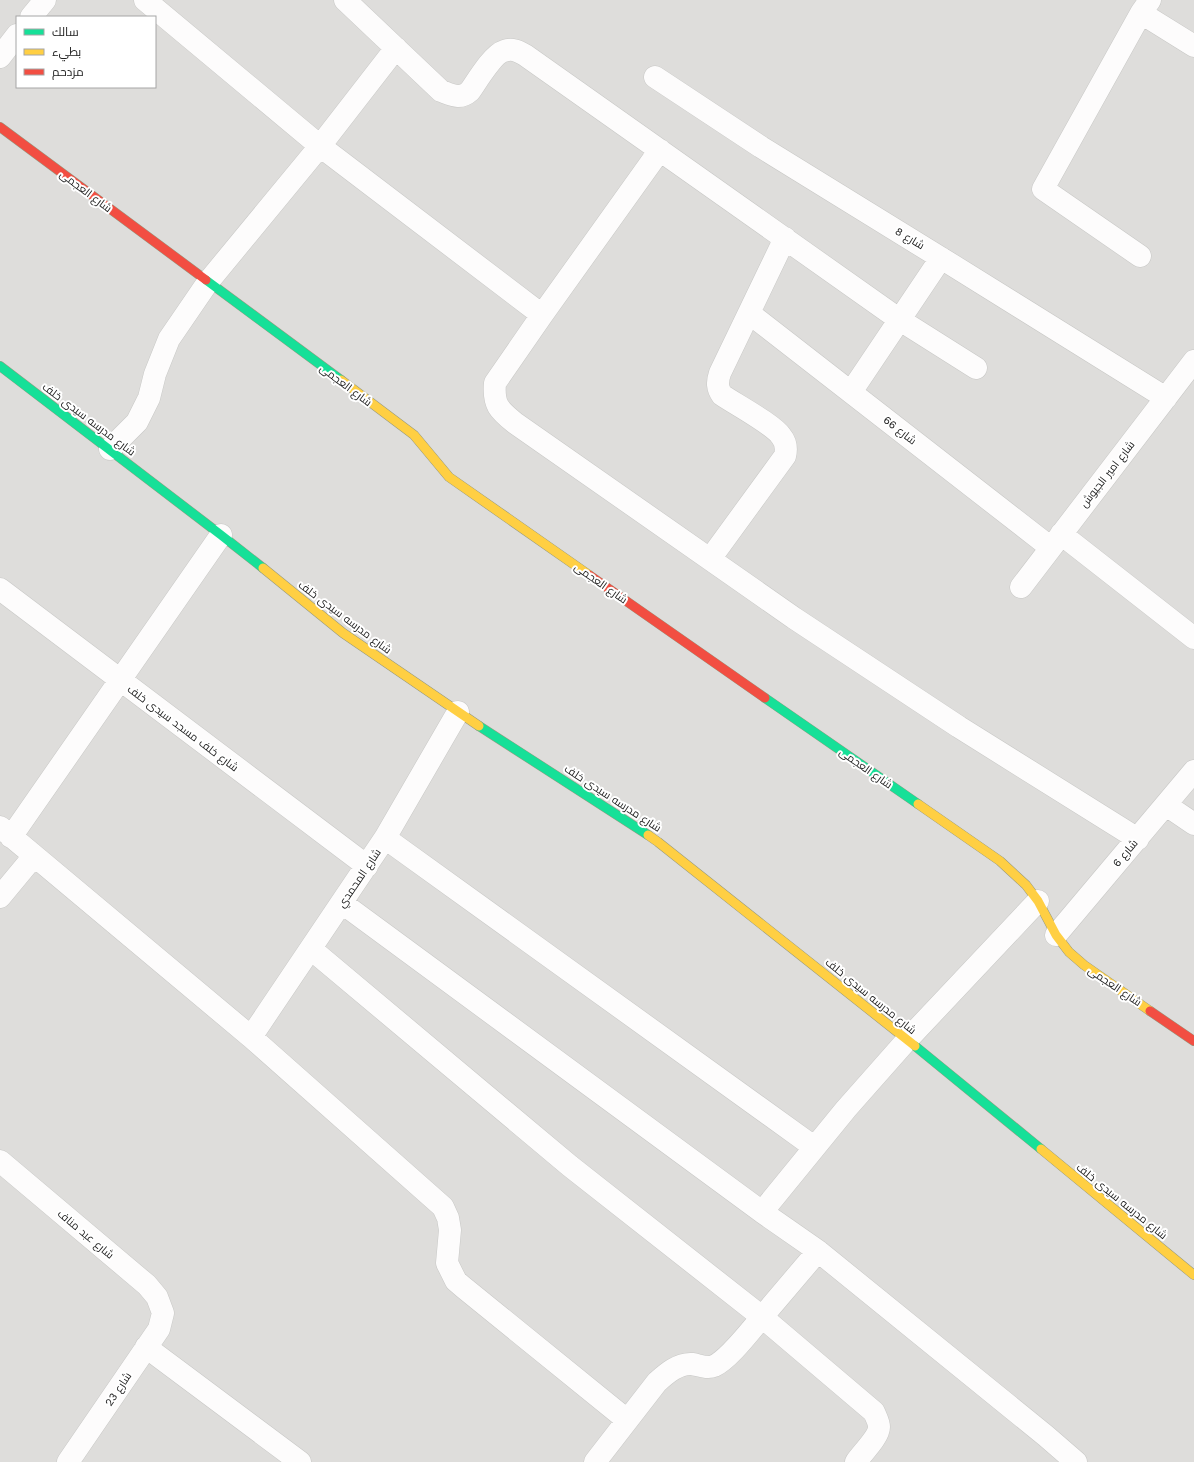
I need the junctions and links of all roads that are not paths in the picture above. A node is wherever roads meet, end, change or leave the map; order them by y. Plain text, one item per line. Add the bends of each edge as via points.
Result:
1 (44, 0) edge
2 (145, 0) edge
3 (346, 0) edge
4 (165, 7) edge
5 (1145, 7) edge
6 (32, 16) edge
7 (16, 36) edge
8 (1194, 46) edge
9 (396, 48) junction
10 (0, 57) edge
11 (655, 77) dead end
12 (0, 127) edge
13 (320, 146) junction
14 (660, 150) junction
15 (785, 238) junction
16 (1140, 256) dead end
17 (941, 258) junction
18 (208, 282) junction
19 (749, 313) junction
20 (542, 315) junction
21 (900, 320) junction
22 (1194, 361) edge
23 (0, 366) edge
24 (976, 368) dead end
25 (851, 392) junction
26 (1166, 398) junction
27 (110, 449) junction
28 (221, 535) junction
29 (1056, 541) junction
30 (710, 559) junction
31 (1020, 587) dead end
32 (0, 589) edge
33 (1194, 638) edge
34 (120, 680) junction
35 (458, 712) junction
36 (1194, 771) edge
37 (1166, 805) junction
38 (1194, 824) edge
39 (6, 832) edge
40 (386, 838) junction
41 (1138, 839) junction
42 (34, 856) junction
43 (367, 866) junction
44 (0, 897) edge
45 (1038, 900) junction
46 (342, 903) junction
47 (1056, 935) junction
48 (311, 949) junction
49 (251, 1037) junction
50 (907, 1040) junction
51 (1194, 1040) edge
52 (814, 1147) junction
53 (0, 1161) edge
54 (762, 1212) junction
55 (818, 1251) junction
56 (1194, 1275) edge
57 (163, 1313) joint
58 (762, 1317) junction
59 (146, 1347) junction
60 (628, 1420) junction
61 (68, 1462) edge
62 (300, 1462) edge
63 (595, 1462) edge
64 (856, 1462) edge
65 (1076, 1462) edge

1 - 6 street
2 - 4 street
3 - 9 street
4 - 13 street
5 - 8 street
5 - 16 street via 1043,189
7 - 10 street
9 - 13 street
9 - 14 street via 441,91 455,97 470,91 497,54 503,51 517,51
11 - 17 street, شارع 8 via 761,147
12 - 18 street, شارع العجمى
13 - 18 street
13 - 20 street
14 - 15 street
14 - 20 street
15 - 19 street
15 - 21 street
17 - 21 street
17 - 26 street, شارع 8
18 - 27 street via 169,340 155,374 149,398 137,422
18 - 45 street, شارع العجمى via 414,435 449,477 1000,861
19 - 25 street, شارع 66
19 - 30 street via 720,374 719,390 722,395 772,427 781,435 787,449
20 - 30 street via 495,383 496,404 515,423
21 - 24 street
21 - 25 street
22 - 26 street, شارع امير الجيوش
23 - 27 street, شارع مدرسه سيدى خلف
25 - 29 street, شارع 66
26 - 29 street, شارع امير الجيوش
27 - 28 street, شارع مدرسه سيدى خلف
28 - 34 street
28 - 35 street, شارع مدرسه سيدى خلف via 343,633
29 - 31 street, شارع امير الجيوش
29 - 33 street, شارع 66
30 - 41 street via 959,727
32 - 34 street, شارع خلف مسجد سيدى خلف
34 - 39 street
34 - 43 street, شارع خلف مسجد سيدى خلف
35 - 40 street, شارع المحمدي
35 - 50 street, شارع مدرسه سيدى خلف via 658,842
36 - 37 street, شارع 6
37 - 38 street
37 - 41 street, شارع 6
39 - 42 street
40 - 43 street, شارع المحمدي
40 - 52 street
41 - 47 street, شارع 6
42 - 44 street
42 - 49 street
43 - 46 street, شارع المحمدي
45 - 47 street, شارع العجمى
45 - 50 street
46 - 48 street, شارع المحمدي
46 - 54 street
47 - 51 street, شارع العجمى via 1069,952 1084,965
48 - 49 street, شارع المحمدي
48 - 58 street via 570,1166
49 - 60 street via 443,1207 450,1230 447,1263 453,1276 463,1287
50 - 52 street
50 - 56 street, شارع مدرسه سيدى خلف
52 - 54 street
53 - 57 street, شارع عبد مناف via 147,1285 157,1297
54 - 55 street
55 - 58 street
55 - 65 street
57 - 59 street, شارع 23 via 159,1329
58 - 60 street via 721,1362 710,1367 683,1365 666,1374
58 - 64 street via 874,1412 879,1428
59 - 61 street, شارع 23
59 - 62 street
60 - 63 street

